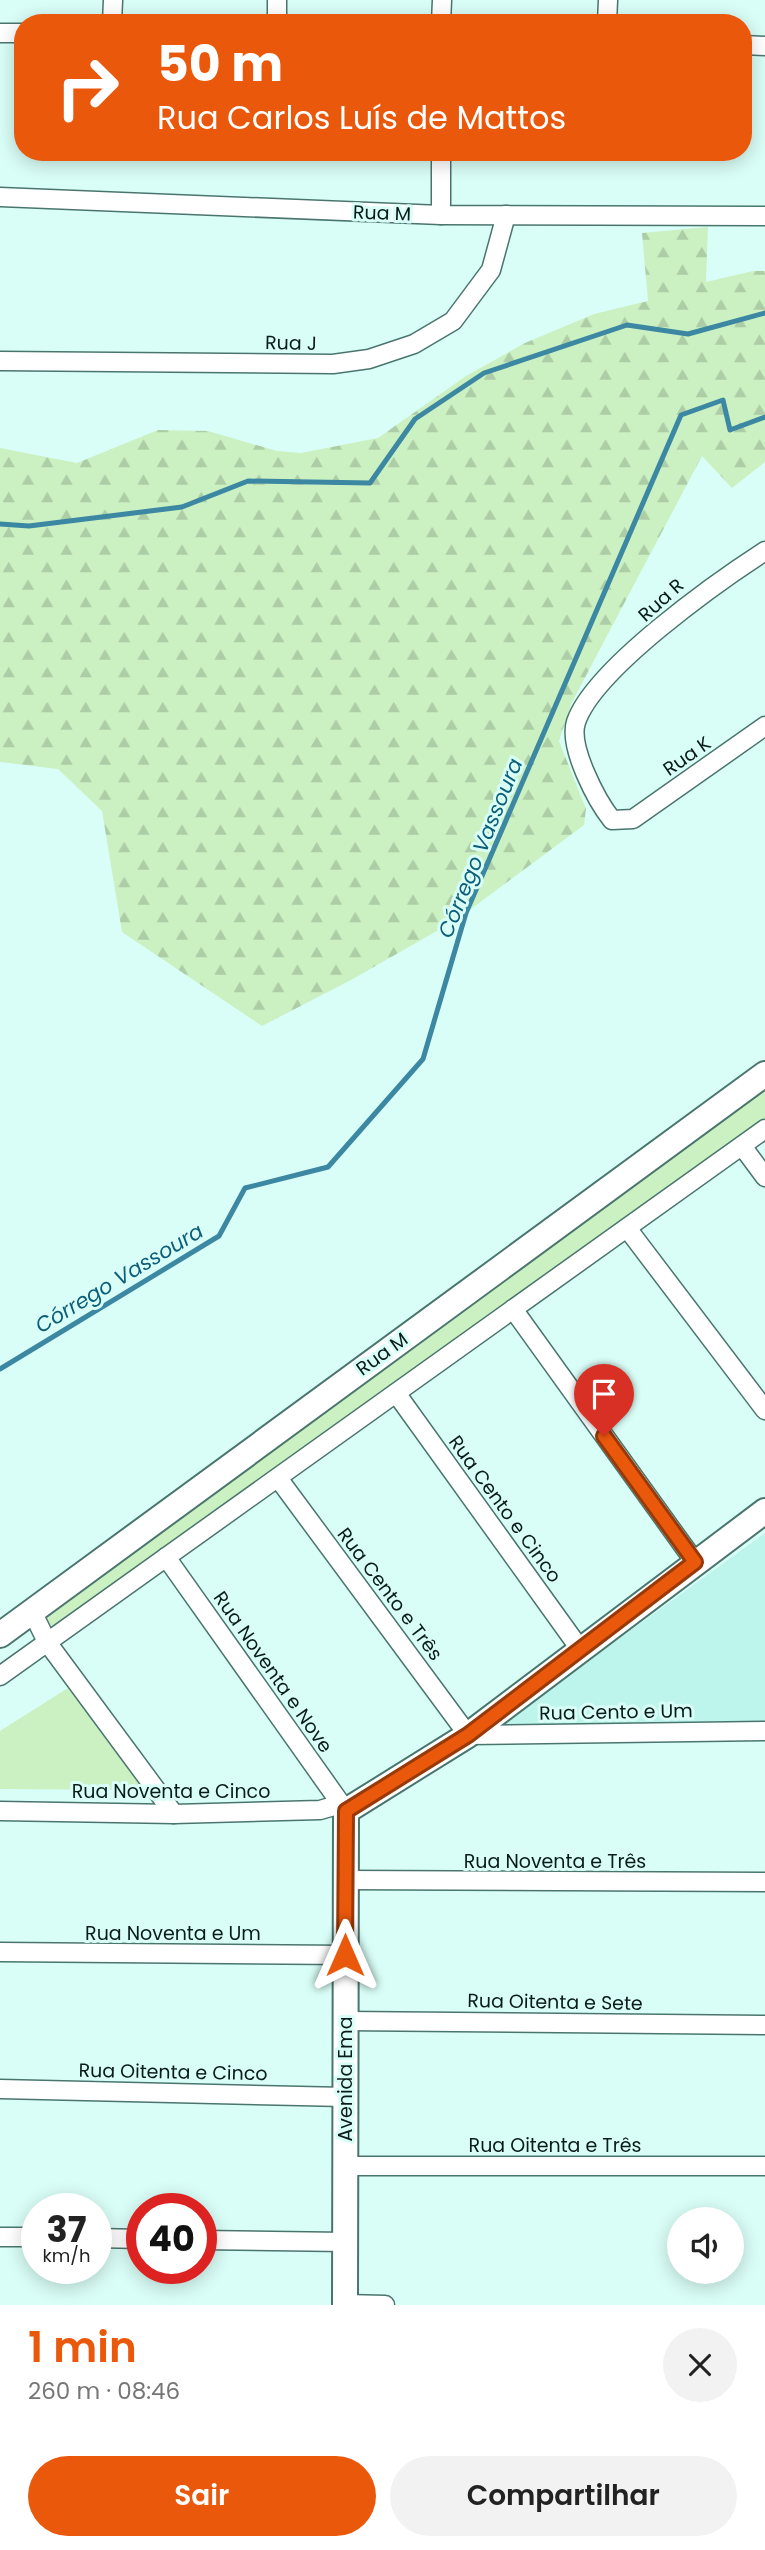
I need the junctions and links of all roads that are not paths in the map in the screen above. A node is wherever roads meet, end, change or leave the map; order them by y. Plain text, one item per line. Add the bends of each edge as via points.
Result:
1 (441, 161) edge
2 (0, 197) edge
3 (441, 215) junction
4 (506, 215) junction
5 (765, 216) edge
6 (0, 361) edge
7 (765, 551) edge
8 (765, 726) edge
9 (633, 819) joint
10 (765, 1074) edge
11 (765, 1129) edge
12 (742, 1146) junction
13 (765, 1177) edge
14 (626, 1228) junction
15 (513, 1309) junction
16 (396, 1393) junction
17 (765, 1410) edge
18 (278, 1478) junction
19 (765, 1511) edge
20 (166, 1558) junction
21 (695, 1562) junction
22 (32, 1611) junction
23 (0, 1635) edge
24 (47, 1642) junction
25 (580, 1649) junction
26 (0, 1676) edge
27 (765, 1731) edge
28 (468, 1735) junction
29 (343, 1808) junction
30 (0, 1811) edge
31 (174, 1814) junction
32 (346, 1880) junction
33 (765, 1882) edge
34 (0, 1952) edge
35 (345, 1955) junction
36 (345, 2021) junction
37 (765, 2025) edge
38 (0, 2089) edge
39 (345, 2097) junction
40 (345, 2166) junction
41 (765, 2166) edge
42 (0, 2237) edge
43 (21, 2237) edge
44 (217, 2240) edge
45 (345, 2242) junction
46 (345, 2305) edge
47 (385, 2305) edge

1 - 3 street
2 - 3 street, Rua M
3 - 4 street, Rua M
4 - 5 street, Rua M
4 - 6 street, Rua J via 491,270 453,321 414,344 369,359 333,364
7 - 9 street, Rua R via 702,592 592,691 575,724 582,766 596,800 612,820
8 - 9 street, Rua K
10 - 22 street, Rua M
11 - 12 street, Rua M
12 - 13 street
12 - 14 street, Rua M
14 - 15 street, Rua M
14 - 17 street
15 - 16 street, Rua M
15 - 21 street
16 - 18 street, Rua M
16 - 25 street, Rua Cento e Cinco
18 - 20 street, Rua M
18 - 28 street, Rua Cento e Três
19 - 21 street
20 - 24 street, Rua M
20 - 29 street, Rua Noventa e Nove
21 - 25 street
22 - 23 street, Rua M
22 - 24 street
24 - 26 street, Rua M
24 - 31 street
25 - 28 street
27 - 28 street, Rua Cento e Um
28 - 29 street
29 - 31 street, Rua Noventa e Cinco
29 - 32 street, Avenida Ema
30 - 31 street, Rua Noventa e Cinco
32 - 33 street, Rua Noventa e Três
32 - 35 street, Avenida Ema
34 - 35 street, Rua Noventa e Um
35 - 36 street, Avenida Ema
36 - 37 street, Rua Oitenta e Sete
36 - 39 street, Avenida Ema
38 - 39 street, Rua Oitenta e Cinco
39 - 40 street, Avenida Ema
40 - 41 street, Rua Oitenta e Três
40 - 45 street, Avenida Ema
42 - 43 street
44 - 45 street
45 - 46 street, Avenida Ema
46 - 47 street

